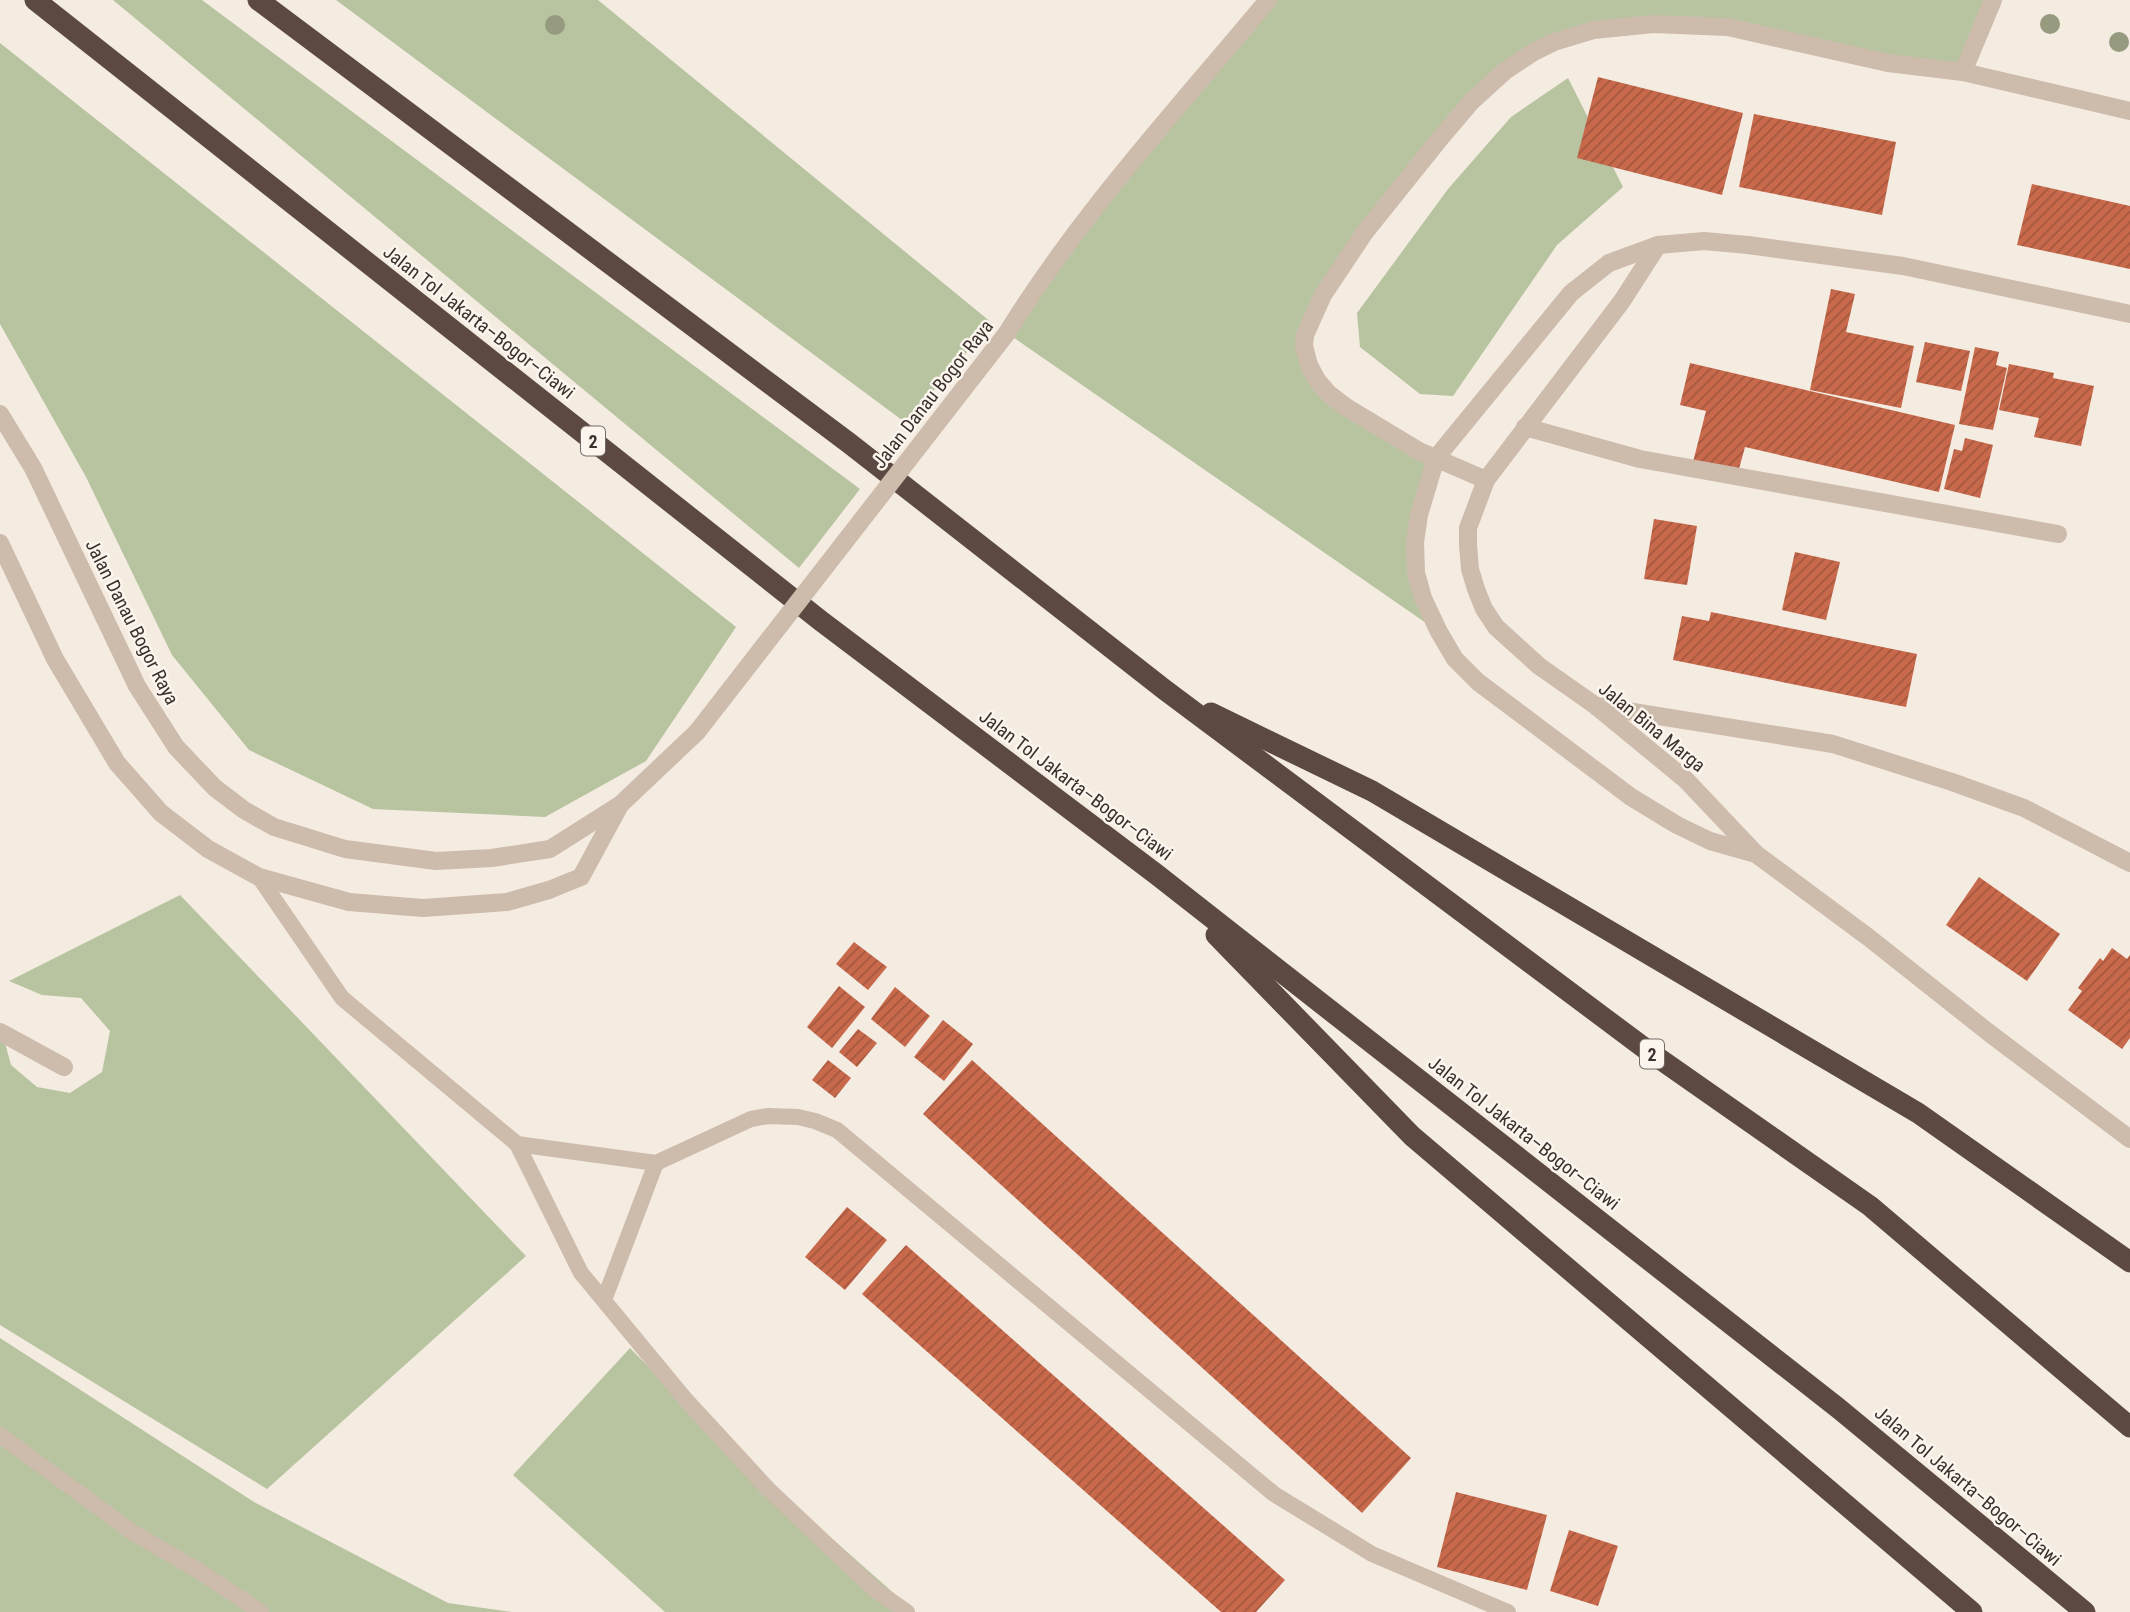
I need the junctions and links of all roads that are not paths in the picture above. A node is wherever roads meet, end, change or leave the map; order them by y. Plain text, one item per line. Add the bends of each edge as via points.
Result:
1 (35, 0) edge
2 (258, 0) edge
3 (1268, 0) edge
4 (1993, 0) edge
5 (1963, 72) junction
6 (2130, 111) edge
7 (1658, 245) junction
8 (2130, 314) edge
9 (0, 414) edge
10 (1525, 426) junction
11 (1436, 458) junction
12 (1486, 480) junction
13 (2058, 534) dead end
14 (0, 543) edge
15 (1165, 690) junction
16 (1596, 706) junction
17 (621, 804) junction
18 (1756, 854) junction
19 (2130, 863) edge
20 (1156, 874) junction
21 (259, 877) junction
22 (0, 1032) edge
23 (64, 1067) dead end
24 (2130, 1139) edge
25 (517, 1144) junction
26 (656, 1163) junction
27 (2130, 1262) edge
28 (604, 1300) junction
29 (2130, 1427) edge
30 (0, 1435) edge
31 (261, 1612) edge
32 (907, 1612) edge
33 (1508, 1612) edge
34 (1972, 1612) edge
35 (2085, 1612) edge

1 - 20 highway, Jalan Tol Jakarta–Bogor–Ciawi / 2 via 810,612
2 - 15 highway, 2 via 849,443
3 - 17 street, Jalan Danau Bogor Raya, bridge via 1090,213 1007,333 697,732
4 - 5 street
5 - 6 street
5 - 11 street via 1888,64 1728,27 1666,24 1594,30 1554,42 1505,71 1472,101 1365,232 1323,295 1305,335 1309,365 1329,394
7 - 8 street via 1748,245 1903,266
7 - 10 street, Jalan Bina Marga via 1622,301
7 - 11 street via 1609,263 1571,293
9 - 17 street, Jalan Danau Bogor Raya via 33,468 137,686 176,747 215,788 244,810 274,827 345,849 436,860 550,849
10 - 12 street, Jalan Bina Marga
10 - 13 street via 1640,458
11 - 12 street
11 - 18 street via 1419,515 1416,573 1438,632 1455,659 1478,682 1631,797 1710,841
12 - 16 street, Jalan Bina Marga via 1468,528 1470,569 1484,609 1496,627 1539,666
14 - 21 street, Jalan Danau Bogor Raya via 55,659 117,763 160,813 208,849
15 - 27 highway via 1372,791 1919,1113
15 - 29 highway, 2 via 1647,1050 1870,1206
16 - 18 street, Jalan Bina Marga via 1686,780
16 - 19 street via 1833,744 2024,808
17 - 21 street, Jalan Danau Bogor Raya via 581,877 507,902 423,908 349,902
18 - 24 street, Jalan Bina Marga
20 - 34 highway via 1412,1136
20 - 35 highway, Jalan Tol Jakarta–Bogor–Ciawi / 2 via 1838,1408
21 - 25 lane via 342,998
22 - 23 street
25 - 26 lane
25 - 28 lane via 581,1273
26 - 28 lane
26 - 33 lane via 751,1119 797,1117 837,1130 1274,1494 1372,1554
28 - 32 lane via 686,1401 768,1489 874,1589
30 - 31 lane via 132,1532

